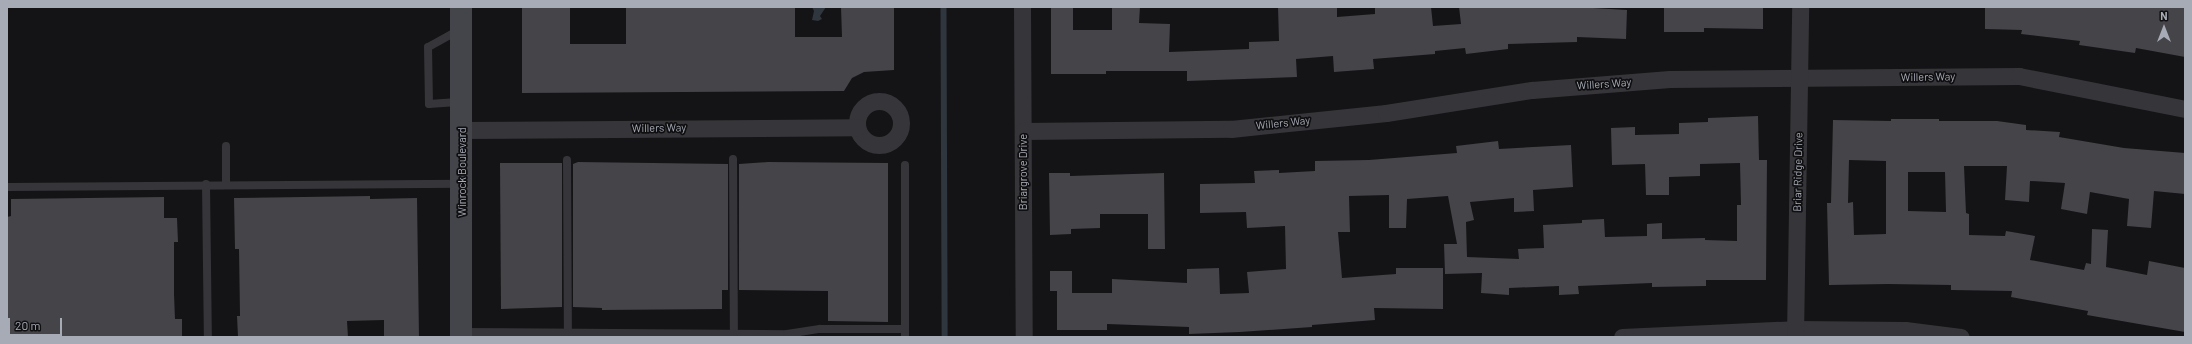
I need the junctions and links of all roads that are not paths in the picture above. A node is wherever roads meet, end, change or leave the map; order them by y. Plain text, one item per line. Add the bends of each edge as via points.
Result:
1 (461, 7) edge
2 (1022, 7) edge
3 (1800, 7) edge
4 (461, 29) junction
5 (1800, 78) junction
6 (462, 102) junction
7 (2185, 109) edge
8 (857, 127) dead end
9 (462, 130) junction
10 (1023, 131) junction
11 (226, 146) dead end
12 (733, 159) dead end
13 (567, 160) dead end
14 (905, 165) dead end
15 (206, 184) junction
16 (226, 184) junction
17 (462, 184) junction
18 (7, 187) edge
19 (905, 333) edge
20 (1795, 333) edge
21 (461, 334) edge
22 (568, 335) edge
23 (734, 335) edge
24 (208, 337) edge
25 (1024, 337) edge
26 (1622, 337) edge
27 (1961, 337) edge

1 - 4 street, Winrock Boulevard
2 - 10 street, Briargrove Drive
3 - 5 street, Briar Ridge Drive
4 - 6 street, Winrock Boulevard
4 - 6 lane via 428,47 429,104
5 - 7 street, Willers Way via 2019,76
5 - 10 street, Willers Way via 1670,79 1532,90 1386,112 1232,129
5 - 20 street, Briar Ridge Drive
6 - 9 street, Winrock Boulevard
8 - 9 street, Willers Way
9 - 17 street, Winrock Boulevard
10 - 25 street, Briargrove Drive
11 - 16 lane
12 - 23 lane
13 - 22 lane
14 - 19 lane
15 - 16 lane
15 - 18 lane
15 - 24 lane
16 - 17 lane
17 - 21 street, Winrock Boulevard
19 - 23 lane via 820,329 787,334
20 - 26 street
20 - 27 street via 1905,330
21 - 22 lane
22 - 23 lane

